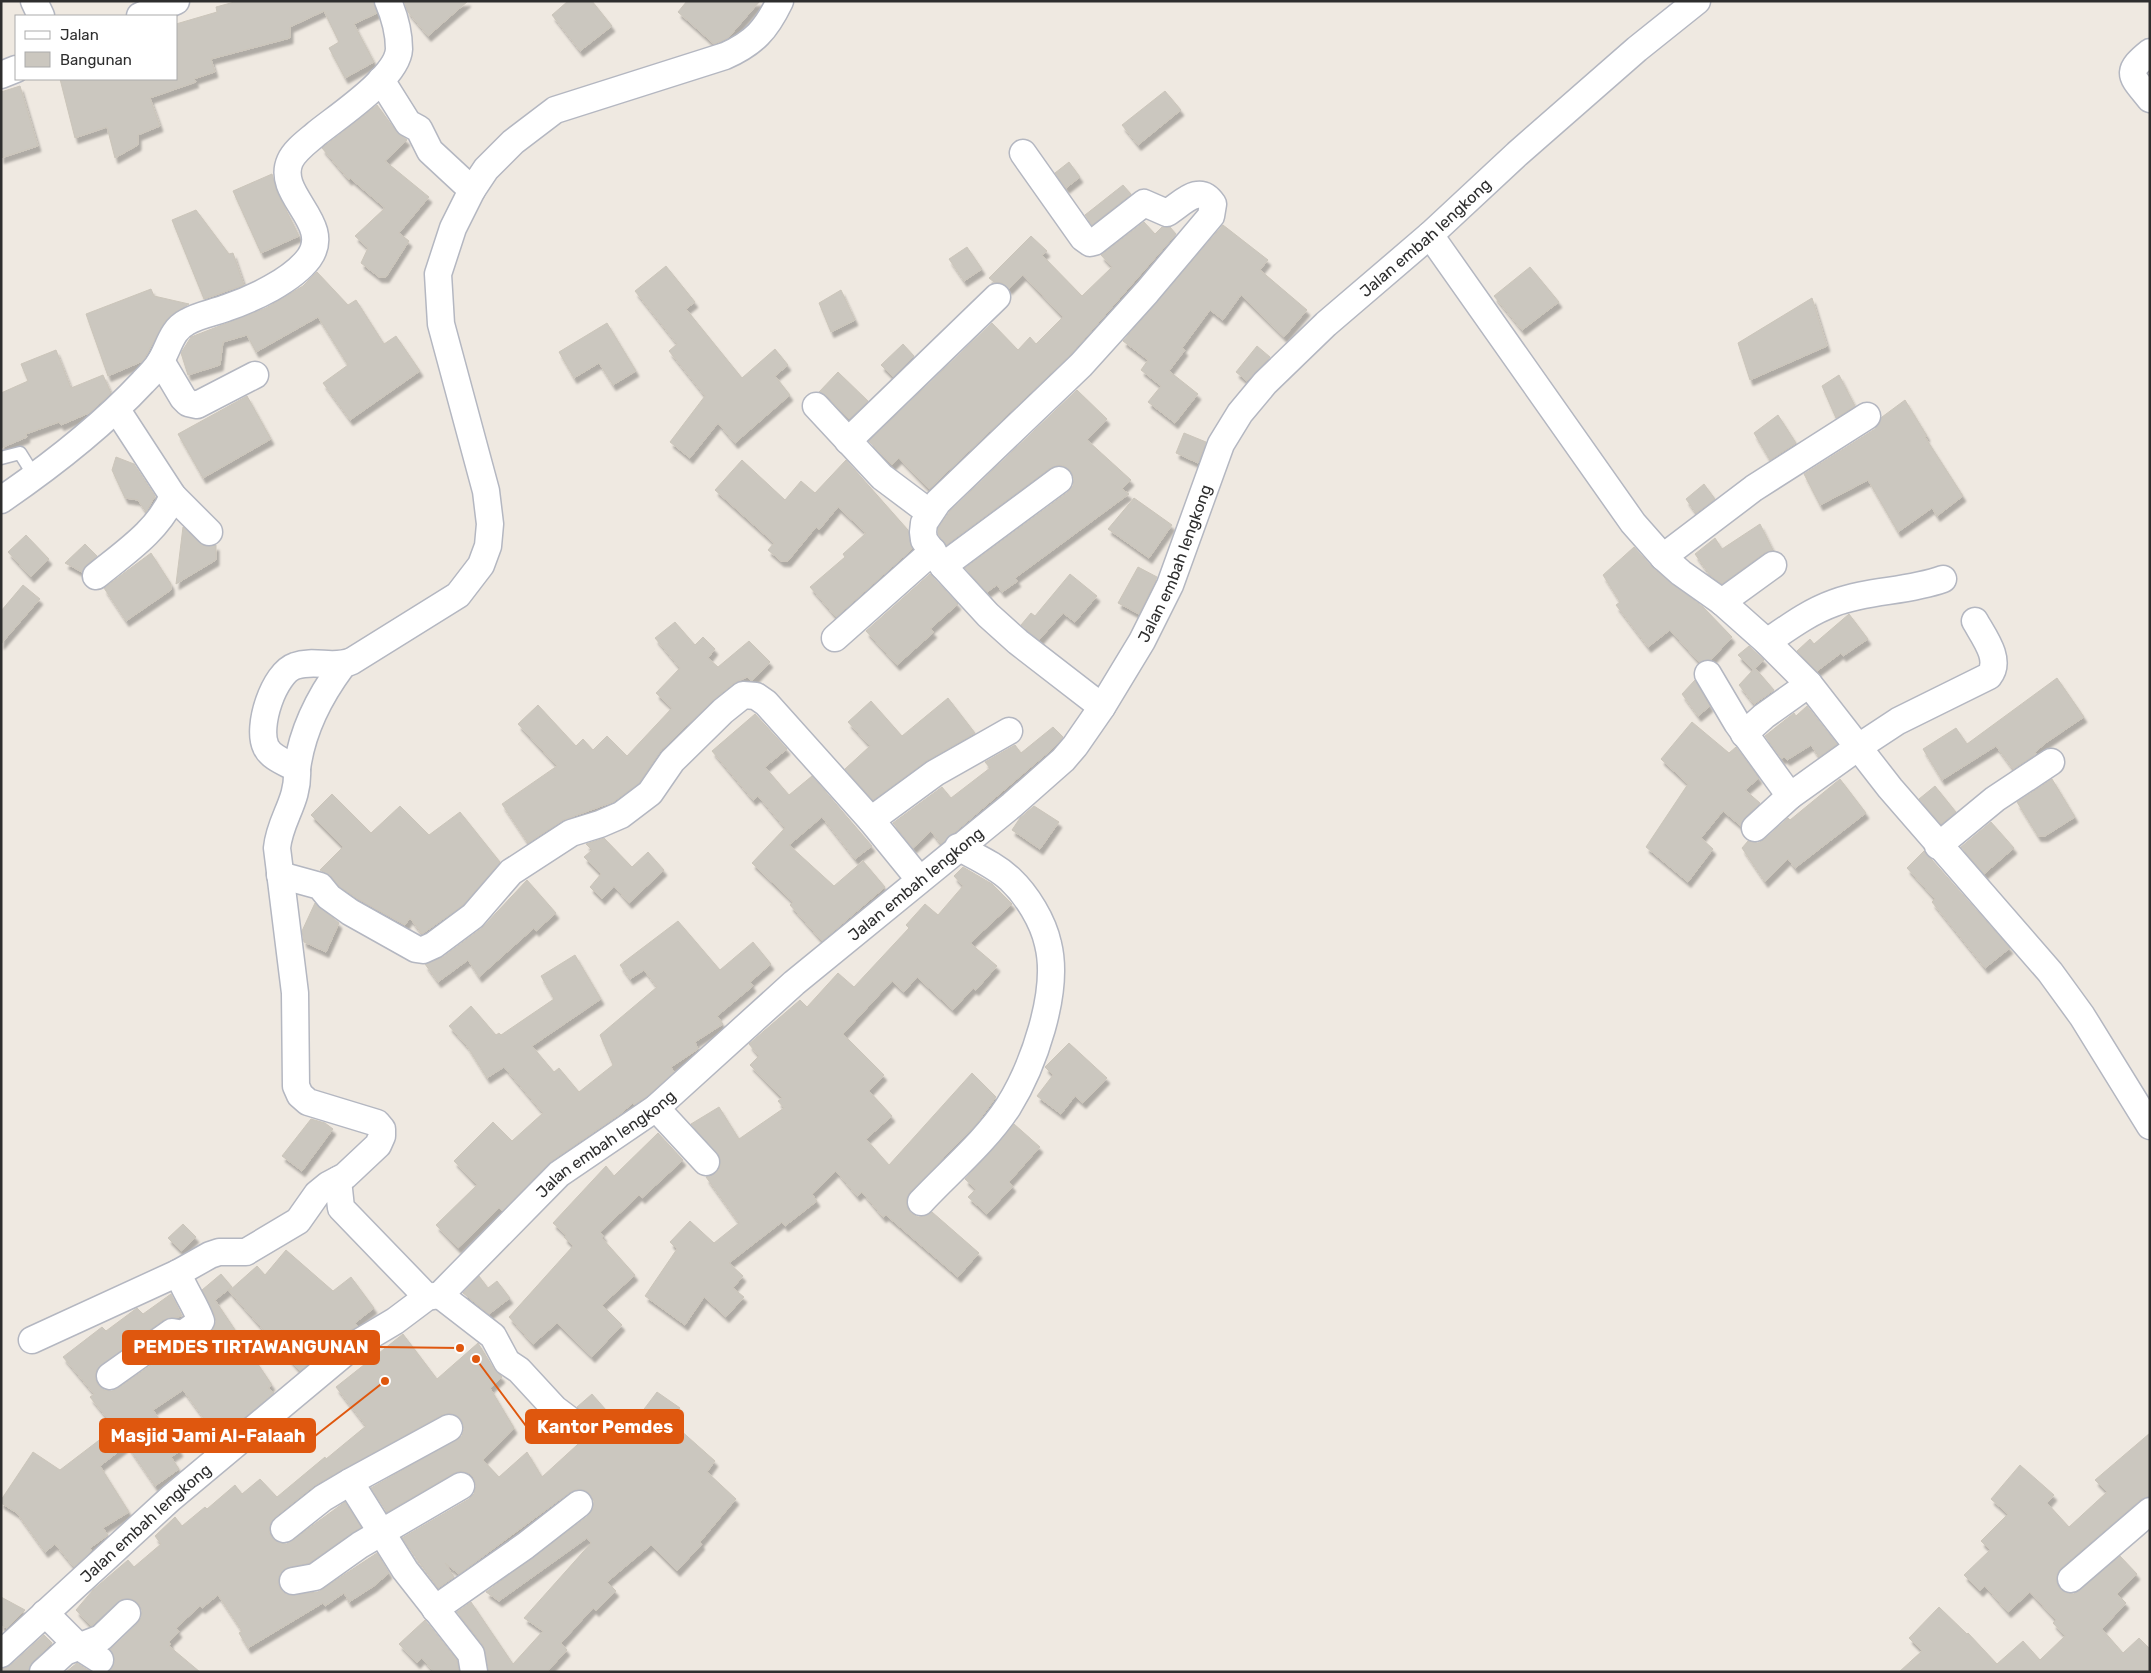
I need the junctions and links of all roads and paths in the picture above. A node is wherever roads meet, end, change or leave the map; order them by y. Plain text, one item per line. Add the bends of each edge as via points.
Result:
1 (34, 1) edge
2 (176, 1) edge
3 (388, 1) edge
4 (780, 1) edge
5 (1697, 1) edge
6 (41, 15) edge
7 (142, 15) edge
8 (2150, 52) edge
9 (15, 69) edge
10 (1, 75) edge
11 (382, 80) junction
12 (2150, 99) edge
13 (1023, 154) dead end
14 (472, 190) junction
15 (1430, 235) junction
16 (997, 298) dead end
17 (161, 361) junction
18 (255, 375) dead end
19 (816, 406) dead end
20 (117, 410) junction
21 (1867, 416) dead end
22 (848, 441) junction
23 (1, 458) edge
24 (35, 477) junction
25 (1059, 480) dead end
26 (173, 496) junction
27 (1, 500) edge
28 (930, 513) junction
29 (208, 532) dead end
30 (1663, 557) junction
31 (938, 559) junction
32 (1773, 565) dead end
33 (96, 576) dead end
34 (1943, 579) dead end
35 (1722, 602) junction
36 (1975, 621) dead end
37 (835, 638) dead end
38 (1767, 642) junction
39 (342, 666) junction
40 (1708, 674) dead end
41 (1809, 684) junction
42 (1102, 707) junction
43 (1009, 731) dead end
44 (1744, 734) junction
45 (1858, 748) junction
46 (2051, 762) dead end
47 (297, 769) junction
48 (1790, 796) junction
49 (871, 820) junction
50 (1756, 828) dead end
51 (1938, 846) junction
52 (958, 847) junction
53 (280, 875) junction
54 (919, 879) junction
55 (656, 1108) junction
56 (2150, 1126) edge
57 (706, 1162) dead end
58 (338, 1180) junction
59 (921, 1202) dead end
60 (178, 1273) junction
61 (433, 1296) junction
62 (32, 1340) dead end
63 (110, 1376) dead end
64 (575, 1424) dead end
65 (449, 1428) dead end
66 (350, 1482) junction
67 (461, 1486) dead end
68 (578, 1504) dead end
69 (2150, 1510) edge
70 (284, 1529) dead end
71 (381, 1532) junction
72 (2071, 1579) dead end
73 (293, 1581) dead end
74 (435, 1609) junction
75 (45, 1613) junction
76 (127, 1613) dead end
77 (78, 1646) junction
78 (1, 1654) edge
79 (100, 1660) dead end
80 (43, 1672) edge
81 (474, 1672) edge

1 - 6 street
2 - 7 street
3 - 11 street via 394,15 399,50 394,65
4 - 14 street via 760,35 744,47 725,56 555,110 513,142 486,169
5 - 15 street, Jalan embah lengkong via 1524,148
8 - 12 street via 2134,65 2132,72
9 - 10 street
11 - 14 street via 408,123 418,130 430,151
11 - 17 street via 302,146 290,160 290,185 312,223 316,239 310,257 269,289 246,301 187,321 177,328
13 - 28 street via 1083,238 1090,243 1144,203 1167,213 1195,194 1201,194 1208,196 1213,204 1212,216 1087,359
14 - 39 street via 438,274 441,324 486,491 490,524 488,546 481,565 458,595
15 - 30 street via 1633,523
15 - 42 street, Jalan embah lengkong via 1326,324 1264,383 1240,413 1221,444 1170,585 1142,641
16 - 22 street
17 - 18 street via 183,398 197,405
17 - 20 street
19 - 22 street
20 - 24 street
20 - 26 street
21 - 30 street via 1754,488
22 - 28 street via 882,477
23 - 24 lane via 20,453
24 - 27 street
25 - 31 street
26 - 29 street
26 - 33 street via 169,507 154,525
28 - 31 street via 924,523 924,540
30 - 35 street
31 - 37 street
31 - 42 street via 976,603 1018,642
32 - 35 street
34 - 38 street via 1835,603 1802,618
35 - 38 street
36 - 45 street via 1994,660 1994,669 1989,676 1898,721
38 - 41 street
39 - 47 street via 315,707 304,733
39 - 47 street via 294,666 284,674 268,704 263,722 266,748 276,758
40 - 44 street
41 - 44 street
41 - 45 street
42 - 52 street, Jalan embah lengkong via 1058,765
43 - 49 street via 935,773
44 - 48 street
45 - 48 street
45 - 51 street
46 - 51 street via 1995,799
47 - 53 street via 296,796 278,838
48 - 50 street
49 - 53 street via 766,703 748,694 723,710 672,761 650,793 621,814 571,833 511,872 473,916 423,950 350,912 320,886
49 - 54 street
51 - 56 street via 2050,972 2082,1016
52 - 54 street, Jalan embah lengkong
52 - 59 street via 989,863 1010,880 1034,910 1048,944 1050,983 1041,1031 1020,1086 993,1127
53 - 58 street via 295,993 296,1086 300,1096 308,1102 366,1118 382,1129 378,1145
54 - 55 street, Jalan embah lengkong via 794,983
55 - 57 street
55 - 61 street, Jalan embah lengkong via 558,1174
58 - 60 street via 317,1194 298,1221 246,1252 219,1252
58 - 61 street via 341,1208
60 - 62 street
60 - 63 street via 201,1321 183,1334 172,1332
61 - 64 street via 493,1336 507,1362
61 - 75 street, Jalan embah lengkong via 353,1346 171,1498
65 - 66 street
66 - 70 street via 323,1498
66 - 71 street
67 - 71 street
68 - 74 street
69 - 72 street
71 - 73 street via 315,1577
71 - 74 street
74 - 81 street via 471,1654
75 - 77 street
75 - 78 street, Jalan embah lengkong
76 - 77 street via 101,1638
77 - 79 street
77 - 80 street via 65,1652

